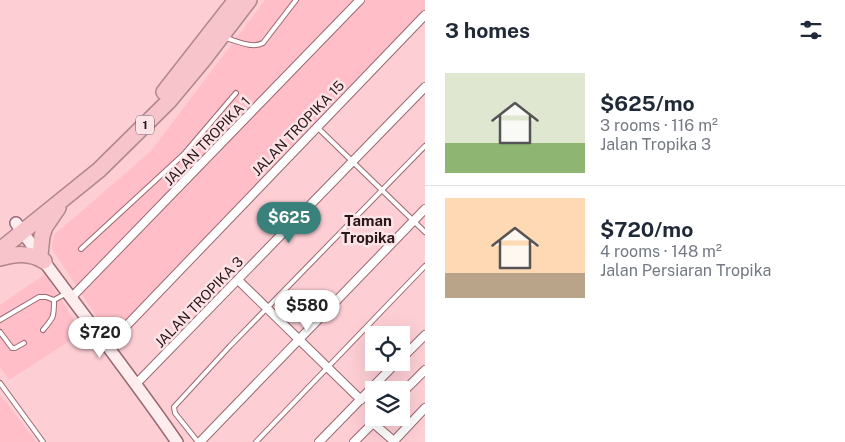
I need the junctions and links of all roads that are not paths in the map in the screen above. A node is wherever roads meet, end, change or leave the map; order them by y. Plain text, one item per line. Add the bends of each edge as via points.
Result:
1 (236, 0) edge
2 (249, 0) edge
3 (296, 0) edge
4 (360, 0) edge
5 (425, 15) edge
6 (221, 37) junction
7 (425, 87) edge
8 (236, 93) dead end
9 (317, 127) junction
10 (425, 146) edge
11 (184, 154) junction
12 (353, 162) junction
13 (198, 167) junction
14 (382, 191) junction
15 (65, 196) junction
16 (425, 209) edge
17 (413, 221) junction
18 (19, 227) junction
19 (425, 232) edge
20 (0, 237) edge
21 (81, 249) dead end
22 (0, 250) edge
23 (0, 258) edge
24 (42, 258) junction
25 (425, 266) edge
26 (238, 280) junction
27 (69, 295) junction
28 (54, 300) junction
29 (267, 308) junction
30 (0, 320) edge
31 (43, 330) dead end
32 (0, 332) edge
33 (425, 334) edge
34 (299, 340) junction
35 (24, 343) dead end
36 (107, 346) junction
37 (410, 350) edge
38 (327, 367) junction
39 (425, 370) edge
40 (388, 371) edge
41 (0, 383) edge
42 (136, 384) junction
43 (410, 385) edge
44 (360, 400) junction
45 (425, 408) edge
46 (370, 426) edge
47 (381, 426) edge
48 (43, 442) edge
49 (177, 442) edge
50 (199, 442) edge
51 (256, 442) edge
52 (319, 442) edge
53 (354, 442) edge
54 (394, 442) edge

1 - 18 highway, 1 via 161,95
2 - 6 highway, 1
3 - 6 lane via 258,46
4 - 13 street, JALAN TROPIKA 1
5 - 9 street, JALAN TROPIKA 15
6 - 15 highway, 1 via 169,102 99,170
7 - 12 street, JALAN TROPIKA 3
8 - 11 lane
9 - 12 lane
9 - 36 street, JALAN TROPIKA 15
10 - 14 lane
11 - 13 lane
11 - 21 lane
12 - 14 lane
12 - 26 street, JALAN TROPIKA 3
13 - 27 street, JALAN TROPIKA 1
14 - 17 lane
14 - 29 lane
15 - 18 highway, 1
15 - 24 highway via 45,227
16 - 17 street
17 - 19 lane
17 - 34 street
18 - 20 highway, 1
18 - 22 highway, 1
18 - 24 street
23 - 24 highway via 21,254
24 - 27 street
25 - 38 lane
26 - 29 street
26 - 42 street, JALAN TROPIKA 3
27 - 28 lane
27 - 36 street
28 - 30 lane via 40,297
28 - 31 lane via 54,315
29 - 34 street
29 - 50 lane via 174,407 175,413
32 - 35 lane via 12,348
33 - 37 street
34 - 38 street
34 - 50 street
36 - 42 street
38 - 44 street
38 - 51 lane
39 - 43 street
40 - 44 street
41 - 48 lane
42 - 49 street
44 - 52 street
45 - 54 street
46 - 53 street
47 - 54 street

